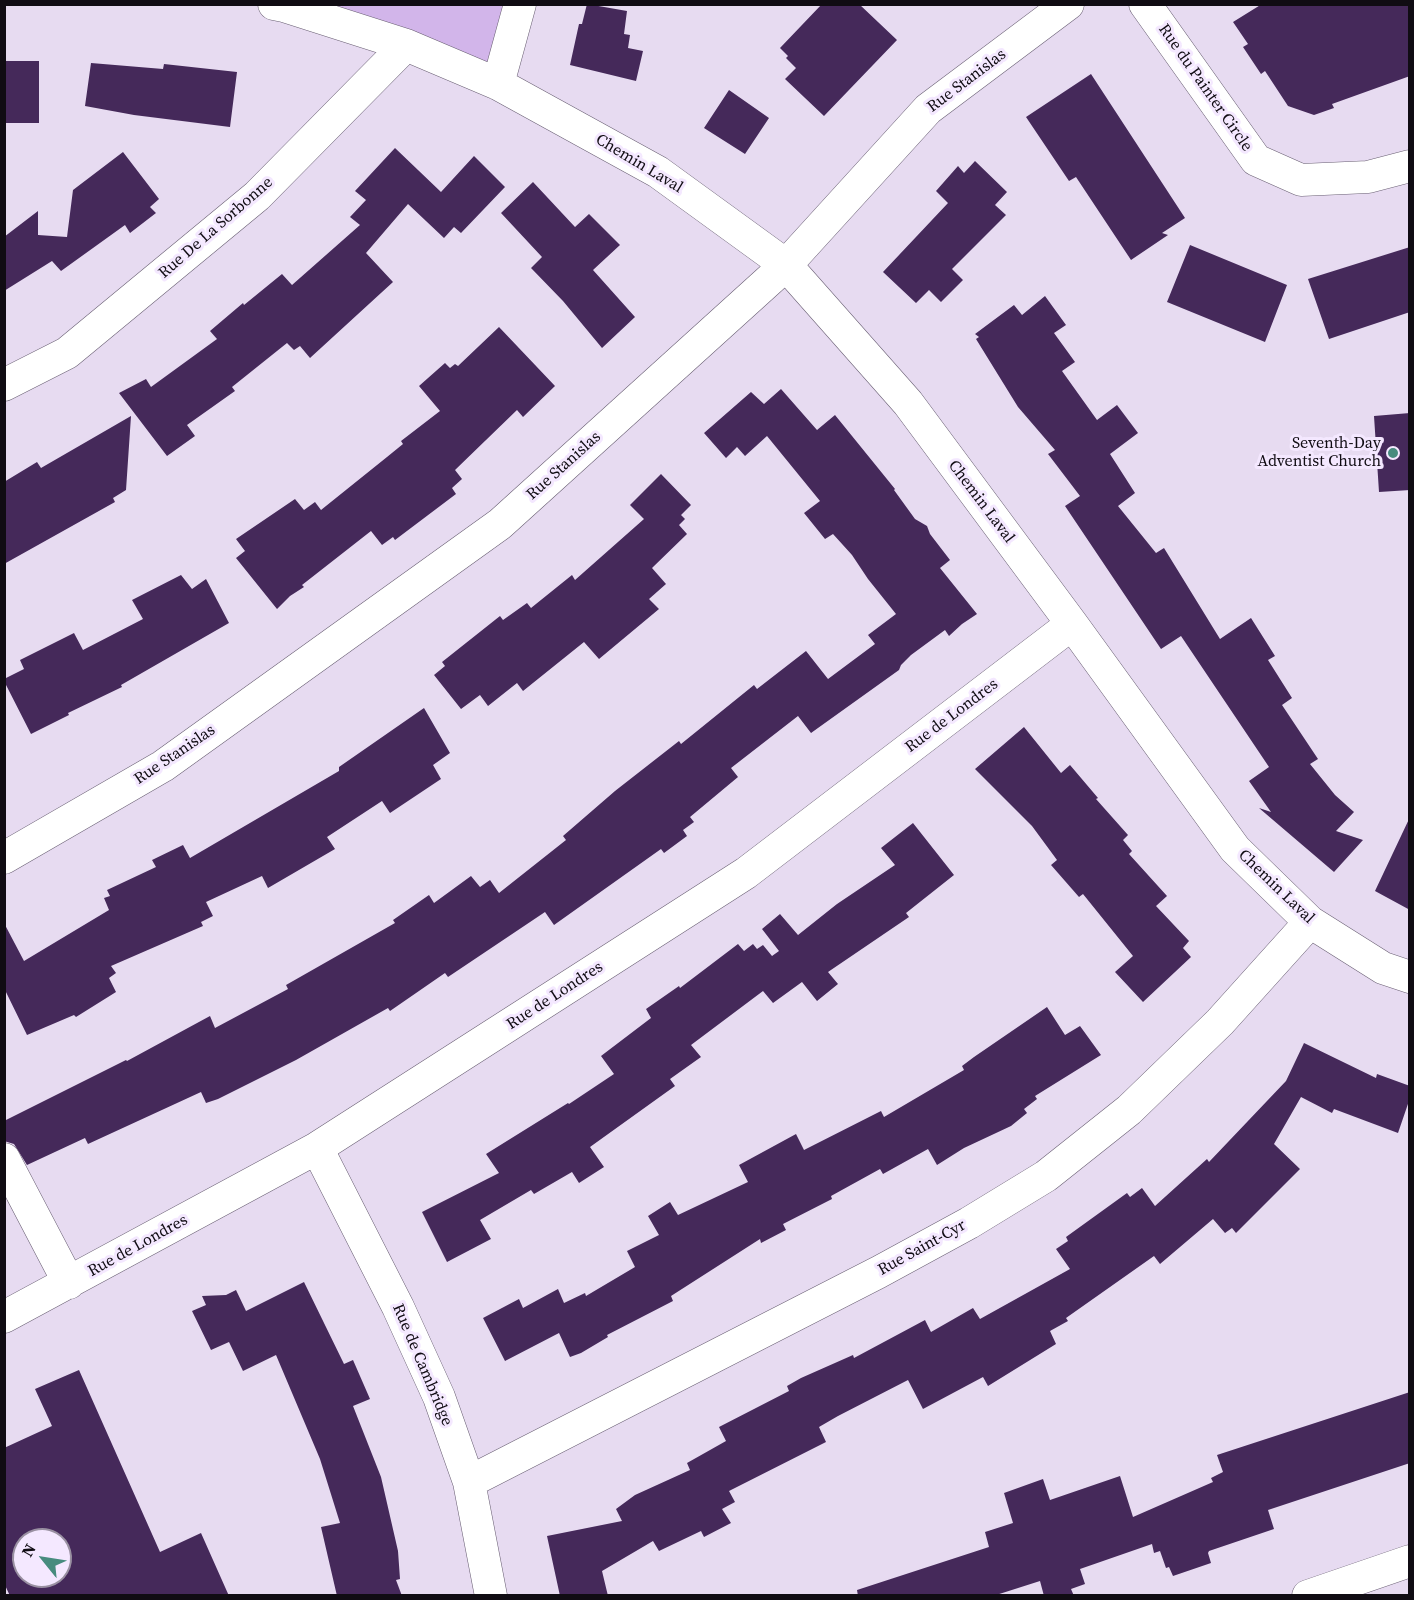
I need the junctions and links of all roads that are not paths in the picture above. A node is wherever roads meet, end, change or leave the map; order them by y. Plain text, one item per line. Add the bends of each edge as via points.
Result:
1 (520, 4) edge
2 (1068, 4) edge
3 (1145, 4) edge
4 (281, 5) edge
5 (406, 45) junction
6 (498, 84) junction
7 (1410, 166) edge
8 (786, 265) junction
9 (4, 385) edge
10 (1072, 624) junction
11 (4, 858) edge
12 (1310, 922) junction
13 (1410, 977) edge
14 (317, 1148) junction
15 (4, 1159) edge
16 (69, 1283) junction
17 (4, 1317) edge
18 (469, 1482) junction
19 (1410, 1561) edge
20 (491, 1596) edge
21 (1308, 1596) edge

1 - 6 street
2 - 8 street, Rue Stanislas via 928,109
3 - 7 street, Rue du Painter Circle via 1256,160 1301,180 1368,177
4 - 5 street, Chemin Laval
5 - 6 street, Chemin Laval
5 - 9 street, Rue De La Sorbonne via 257,196 67,353
6 - 8 street, Chemin Laval via 658,172
8 - 10 street, Chemin Laval via 908,403
8 - 11 street, Rue Stanislas via 501,524 163,766
10 - 12 street, Chemin Laval via 1235,849
10 - 14 street, Rue de Londres via 746,873
12 - 13 street, Chemin Laval via 1383,968
12 - 18 street, Rue Saint-Cyr via 1220,1022 1129,1110 1046,1176 879,1272
14 - 16 street, Rue de Londres
14 - 18 street, Rue de Cambridge via 398,1306 439,1398
15 - 16 street
16 - 17 street, Rue de Londres
18 - 20 street, Rue de Cambridge
19 - 21 street

